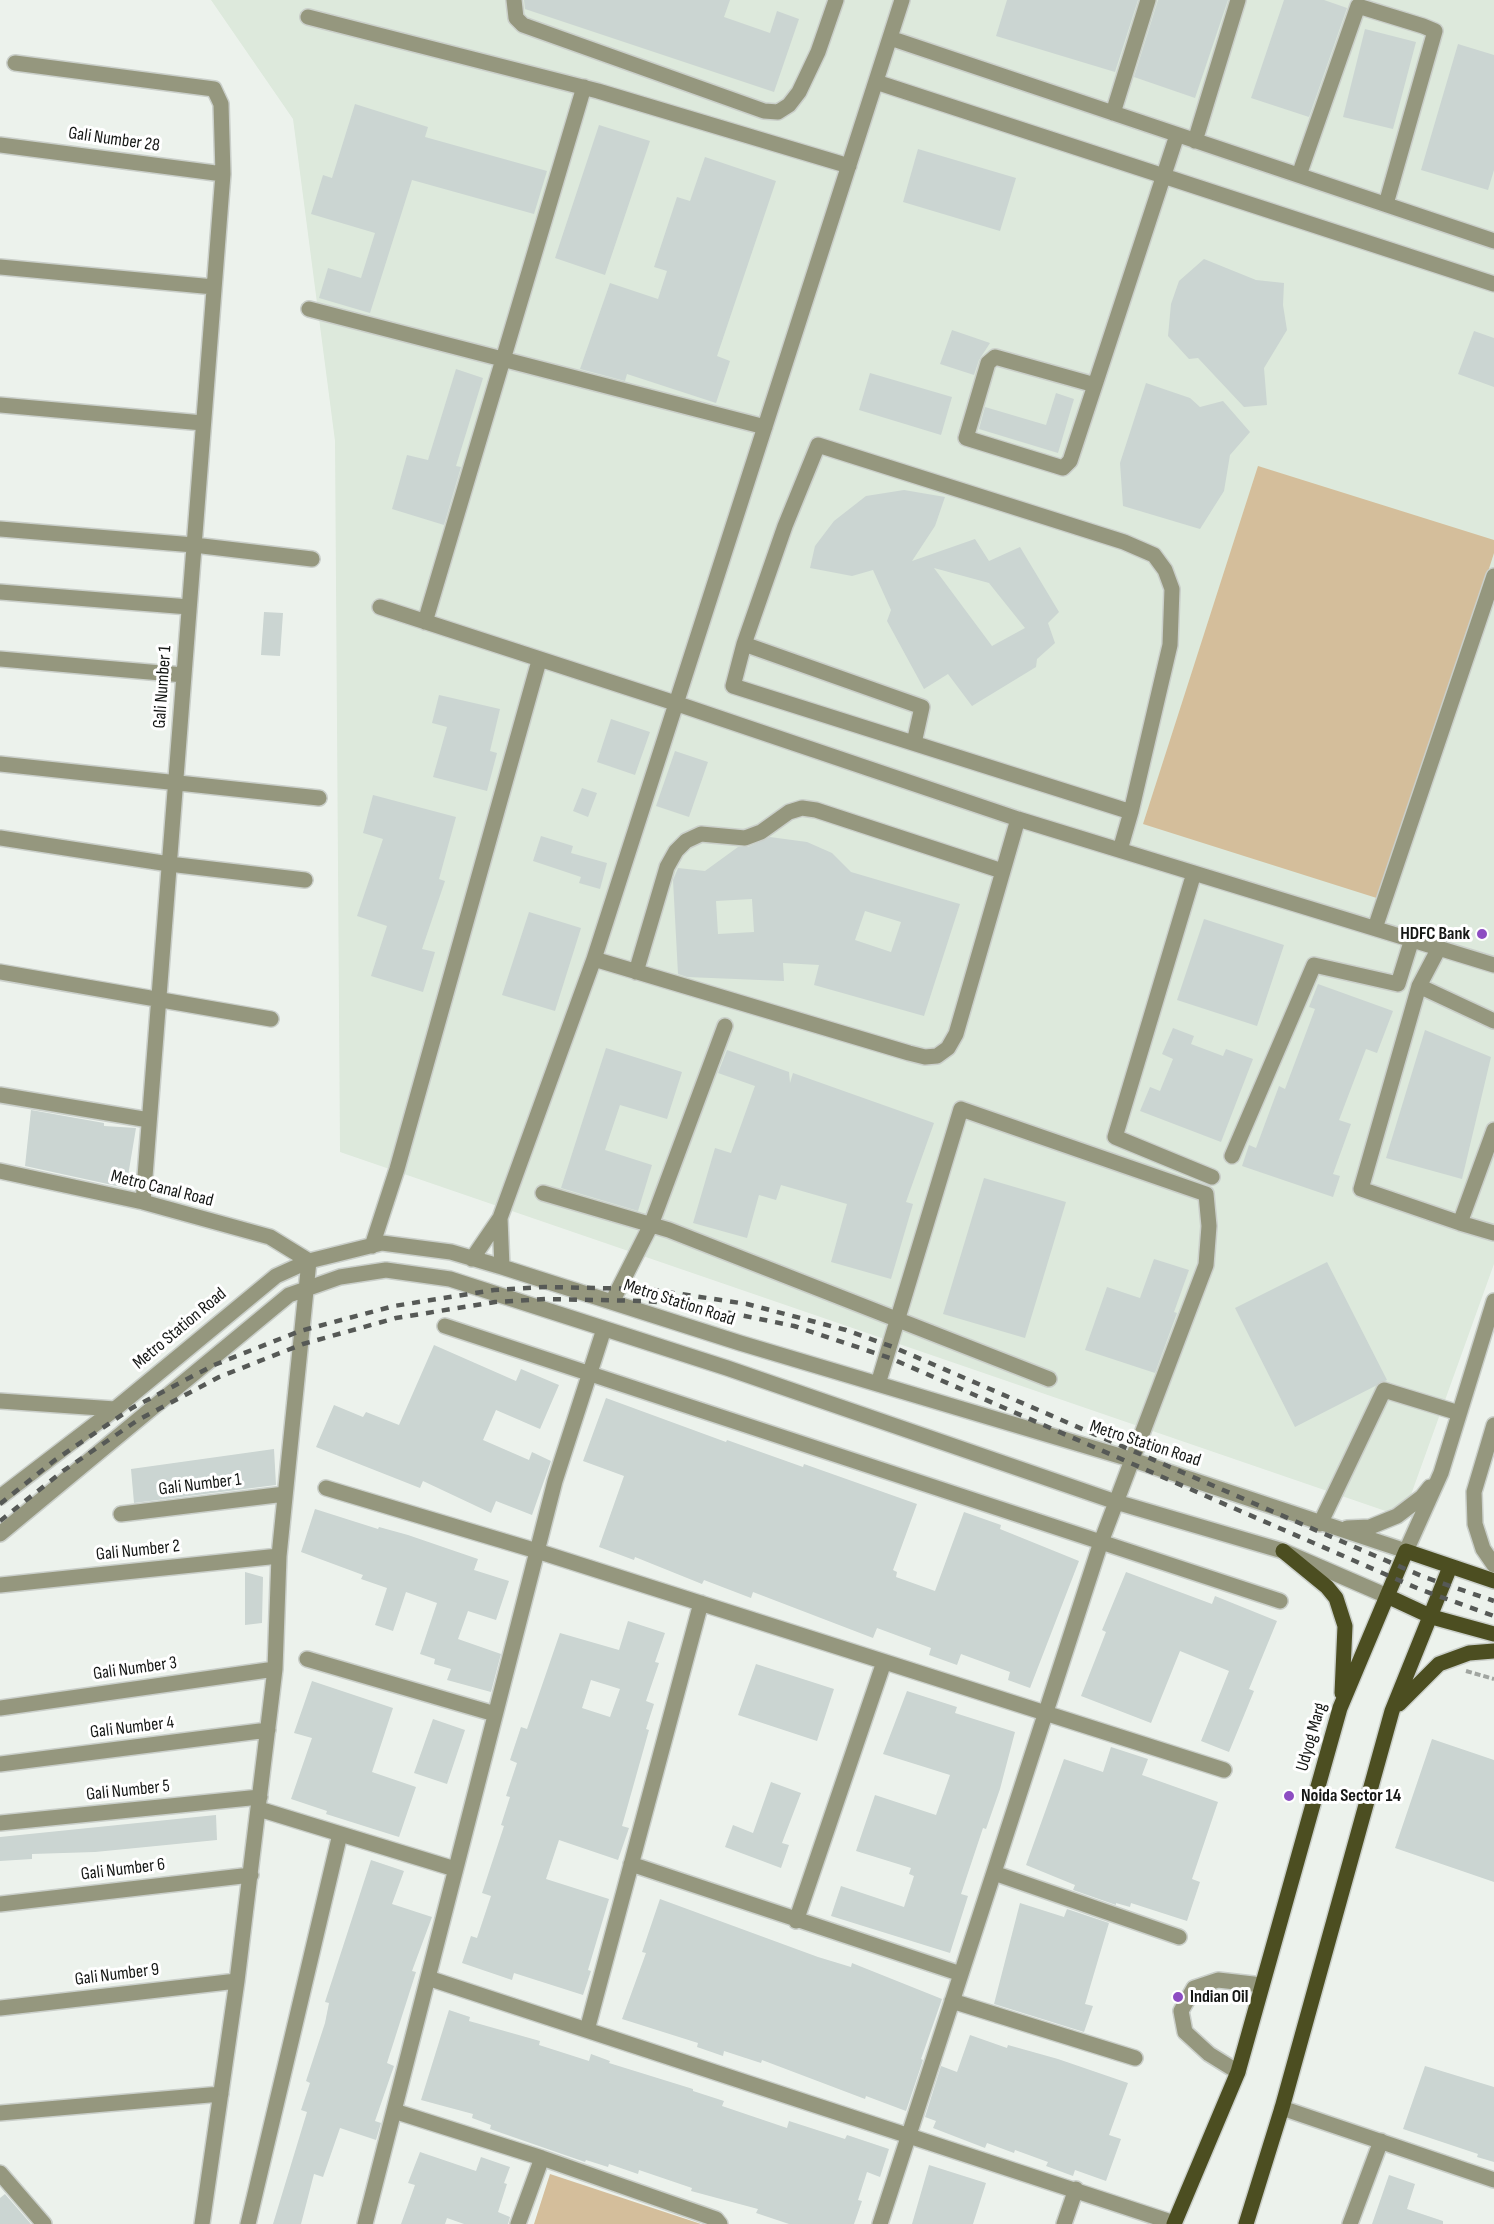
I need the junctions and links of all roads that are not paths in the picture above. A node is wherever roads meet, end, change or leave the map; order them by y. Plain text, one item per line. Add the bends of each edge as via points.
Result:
1 (513, 0) edge
2 (836, 0) edge
3 (902, 0) edge
4 (1148, 0) edge
5 (1238, 0) edge
6 (308, 17) dead end
7 (890, 38) junction
8 (15, 63) dead end
9 (876, 82) junction
10 (584, 87) junction
11 (1113, 113) junction
12 (1177, 135) junction
13 (1195, 141) junction
14 (0, 145) edge
15 (849, 166) junction
16 (223, 174) junction
17 (1162, 175) junction
18 (1299, 175) junction
19 (1386, 204) junction
20 (1494, 241) edge
21 (0, 267) edge
22 (1494, 284) edge
23 (214, 287) junction
24 (309, 309) dead end
25 (503, 359) junction
26 (1095, 386) junction
27 (0, 405) edge
28 (203, 423) junction
29 (765, 427) junction
30 (0, 529) edge
31 (194, 545) junction
32 (312, 559) dead end
33 (1494, 576) edge
34 (0, 592) edge
35 (189, 607) junction
36 (380, 607) dead end
37 (425, 622) junction
38 (744, 644) junction
39 (0, 659) edge
40 (539, 661) junction
41 (184, 675) junction
42 (675, 703) junction
43 (914, 743) junction
44 (0, 764) edge
45 (176, 782) junction
46 (319, 798) dead end
47 (1131, 812) junction
48 (1018, 819) junction
49 (0, 838) edge
50 (1120, 850) junction
51 (169, 864) junction
52 (1002, 871) junction
53 (1194, 873) junction
54 (305, 880) dead end
55 (1376, 928) junction
56 (1412, 939) junction
57 (1439, 948) junction
58 (594, 959) junction
59 (1494, 965) edge
60 (0, 972) edge
61 (636, 972) junction
62 (1419, 986) junction
63 (159, 1000) junction
64 (271, 1019) dead end
65 (1494, 1021) edge
66 (725, 1026) dead end
67 (0, 1095) edge
68 (149, 1120) junction
69 (1494, 1130) edge
70 (1232, 1156) dead end
71 (0, 1171) edge
72 (1212, 1177) dead end
73 (543, 1193) dead end
74 (143, 1202) junction
75 (500, 1218) junction
76 (1460, 1223) junction
77 (651, 1225) junction
78 (1494, 1233) edge
79 (372, 1246) junction
80 (472, 1258) junction
81 (309, 1261) junction
82 (502, 1267) junction
83 (306, 1287) junction
84 (1494, 1301) edge
85 (612, 1302) junction
86 (898, 1320) junction
87 (445, 1326) dead end
88 (604, 1329) junction
89 (590, 1374) junction
90 (1049, 1379) dead end
91 (878, 1384) junction
92 (0, 1401) edge
93 (114, 1409) junction
94 (1460, 1413) junction
95 (1494, 1425) edge
96 (1130, 1458) junction
97 (1441, 1473) junction
98 (326, 1488) dead end
99 (285, 1494) junction
100 (0, 1497) edge
101 (1116, 1502) junction
102 (121, 1514) dead end
103 (1328, 1526) junction
104 (0, 1534) edge
105 (1101, 1542) junction
106 (537, 1551) junction
107 (1283, 1551) junction
108 (1406, 1551) junction
109 (279, 1556) junction
110 (1494, 1565) edge
111 (1450, 1567) junction
112 (1494, 1581) edge
113 (0, 1586) edge
114 (1387, 1596) junction
115 (1280, 1601) dead end
116 (701, 1603) junction
117 (1432, 1617) junction
118 (1494, 1634) edge
119 (1494, 1651) edge
120 (307, 1659) dead end
121 (884, 1662) junction
122 (276, 1669) junction
123 (0, 1708) edge
124 (1341, 1708) junction
125 (1392, 1711) junction
126 (1046, 1713) junction
127 (495, 1714) junction
128 (268, 1730) junction
129 (0, 1764) edge
130 (1224, 1770) dead end
131 (260, 1803) junction
132 (0, 1823) edge
133 (340, 1834) junction
134 (631, 1864) junction
135 (455, 1869) junction
136 (994, 1873) junction
137 (250, 1875) junction
138 (0, 1904) edge
139 (796, 1920) junction
140 (1179, 1937) dead end
141 (961, 1974) junction
142 (428, 1978) junction
143 (237, 1981) junction
144 (1262, 1985) junction
145 (952, 2001) junction
146 (0, 2008) edge
147 (587, 2030) junction
148 (1135, 2058) dead end
149 (1238, 2072) junction
150 (221, 2094) junction
151 (1282, 2108) junction
152 (394, 2111) junction
153 (0, 2113) edge
154 (909, 2134) junction
155 (1381, 2141) junction
156 (542, 2158) junction
157 (0, 2173) edge
158 (1494, 2180) edge
159 (1076, 2189) junction
160 (44, 2224) edge
161 (202, 2224) edge
162 (248, 2224) edge
163 (365, 2224) edge
164 (518, 2224) edge
165 (720, 2224) edge
166 (880, 2224) edge
167 (1064, 2224) edge
168 (1174, 2224) edge
169 (1246, 2224) edge
170 (1350, 2224) edge

1 - 2 street via 516,18 523,25 764,111 778,112 799,92
3 - 7 street
4 - 11 street
5 - 13 street
6 - 10 street
7 - 9 street
7 - 11 street
8 - 16 street, Gali Number 1 via 214,89 221,104
9 - 15 street
9 - 17 street
10 - 15 street
10 - 25 street
11 - 12 street
12 - 13 street
12 - 17 street
13 - 18 street
14 - 16 street, Gali Number 28
15 - 29 street
16 - 23 street, Gali Number 1
17 - 22 street
17 - 26 street
18 - 19 street
18 - 19 street via 1358,6 1423,26 1435,30
19 - 20 street
21 - 23 street
23 - 28 street, Gali Number 1
24 - 25 street
25 - 29 street
25 - 37 street
26 - 26 street via 995,357 988,363 966,438 1063,468 1070,460
27 - 28 street
28 - 31 street, Gali Number 1
29 - 42 street
30 - 31 street
31 - 32 street
31 - 35 street, Gali Number 1
33 - 55 street
34 - 35 street
35 - 41 street, Gali Number 1
36 - 37 street
37 - 40 street
38 - 43 street via 922,707
38 - 43 street via 733,686
38 - 47 street via 818,445 1124,542 1154,555 1172,589 1170,645
39 - 41 street
40 - 42 street
40 - 79 street
41 - 45 street, Gali Number 1
42 - 48 street
42 - 58 street
43 - 47 street
44 - 45 street
45 - 46 street
45 - 51 street, Gali Number 1
47 - 50 street
48 - 50 street
48 - 52 street
49 - 51 street
50 - 53 street
51 - 54 street
51 - 63 street, Gali Number 1
52 - 61 street via 809,809 789,812 745,838 701,834 686,841 667,867
52 - 61 street via 956,1034 948,1048 937,1056 909,1053
53 - 55 street
53 - 72 street via 1114,1137
55 - 56 street
56 - 57 street
56 - 70 street via 1398,984 1314,965
57 - 59 street
57 - 62 street
58 - 61 street
58 - 75 street
60 - 63 street
62 - 65 street
62 - 76 street via 1361,1190
63 - 64 street
63 - 68 street, Gali Number 1
66 - 77 street
67 - 68 street
68 - 74 street, Gali Number 1
69 - 76 street
71 - 74 street, Metro Canal Road
73 - 77 street
74 - 81 street, Metro Canal Road via 270,1237
75 - 80 street
75 - 82 street
76 - 78 street
77 - 85 street
77 - 86 street
79 - 80 street, Metro Station Road via 382,1243
79 - 81 street, Metro Station Road
80 - 82 street, Metro Station Road
81 - 83 street
81 - 93 street, Metro Station Road via 276,1276
82 - 85 street, Metro Station Road
83 - 88 street via 386,1270 450,1280
83 - 99 street
83 - 104 street via 289,1295
84 - 94 street, Udyog Marg
85 - 91 street, Metro Station Road
86 - 90 street
86 - 91 street
86 - 96 street via 961,1109 1206,1194 1206,1265
87 - 89 street
88 - 89 street
88 - 101 street
89 - 105 street
89 - 106 street
91 - 96 street, Metro Station Road
92 - 93 street
93 - 100 street, Metro Station Road
94 - 97 street, Udyog Marg
94 - 103 street via 1384,1390
95 - 110 street via 1474,1492 1475,1524 1483,1549
96 - 101 street
96 - 103 street, Metro Station Road
97 - 103 street via 1422,1497 1397,1516 1370,1527
97 - 108 street, Udyog Marg
98 - 106 street
99 - 102 street, Gali Number 1
99 - 109 street
101 - 105 street
101 - 107 street
103 - 108 street, Metro Station Road
105 - 115 street
105 - 126 street
106 - 116 street
106 - 127 street
107 - 114 street
107 - 124 main road via 1328,1587 1341,1610 1345,1640
108 - 111 main road
108 - 114 main road, Udyog Marg
109 - 113 street, Gali Number 2
109 - 122 street
111 - 112 main road
111 - 117 main road
114 - 117 main road
114 - 124 main road, Udyog Marg
116 - 121 street
116 - 134 street
117 - 118 main road
117 - 125 main road
119 - 125 main road via 1469,1653 1439,1664
120 - 127 street
121 - 126 street
121 - 139 street
122 - 123 street, Gali Number 3
122 - 128 street
124 - 144 main road, Udyog Marg
125 - 151 main road
126 - 130 street
126 - 136 street
127 - 135 street
128 - 129 street, Gali Number 4
128 - 131 street
131 - 132 street, Gali Number 5
131 - 133 street
131 - 137 street
133 - 135 street
133 - 162 street
134 - 139 street
134 - 147 street
135 - 142 street
136 - 140 street
136 - 141 street
137 - 138 street, Gali Number 6
137 - 143 street
139 - 141 street
141 - 145 street
142 - 147 street
142 - 152 street
143 - 146 street, Gali Number 9
143 - 150 street
144 - 149 main road, Udyog Marg
144 - 149 street via 1218,1980 1194,1988 1181,2012 1185,2032 1209,2054
145 - 148 street
145 - 154 street
147 - 154 street
149 - 168 main road, Udyog Marg
150 - 153 street
150 - 161 street
151 - 155 street
151 - 169 main road
152 - 156 street
152 - 163 street
154 - 159 street
154 - 166 street
155 - 158 street
155 - 170 street
156 - 164 street
156 - 165 street via 716,2219
157 - 160 street
159 - 167 street
159 - 168 street

